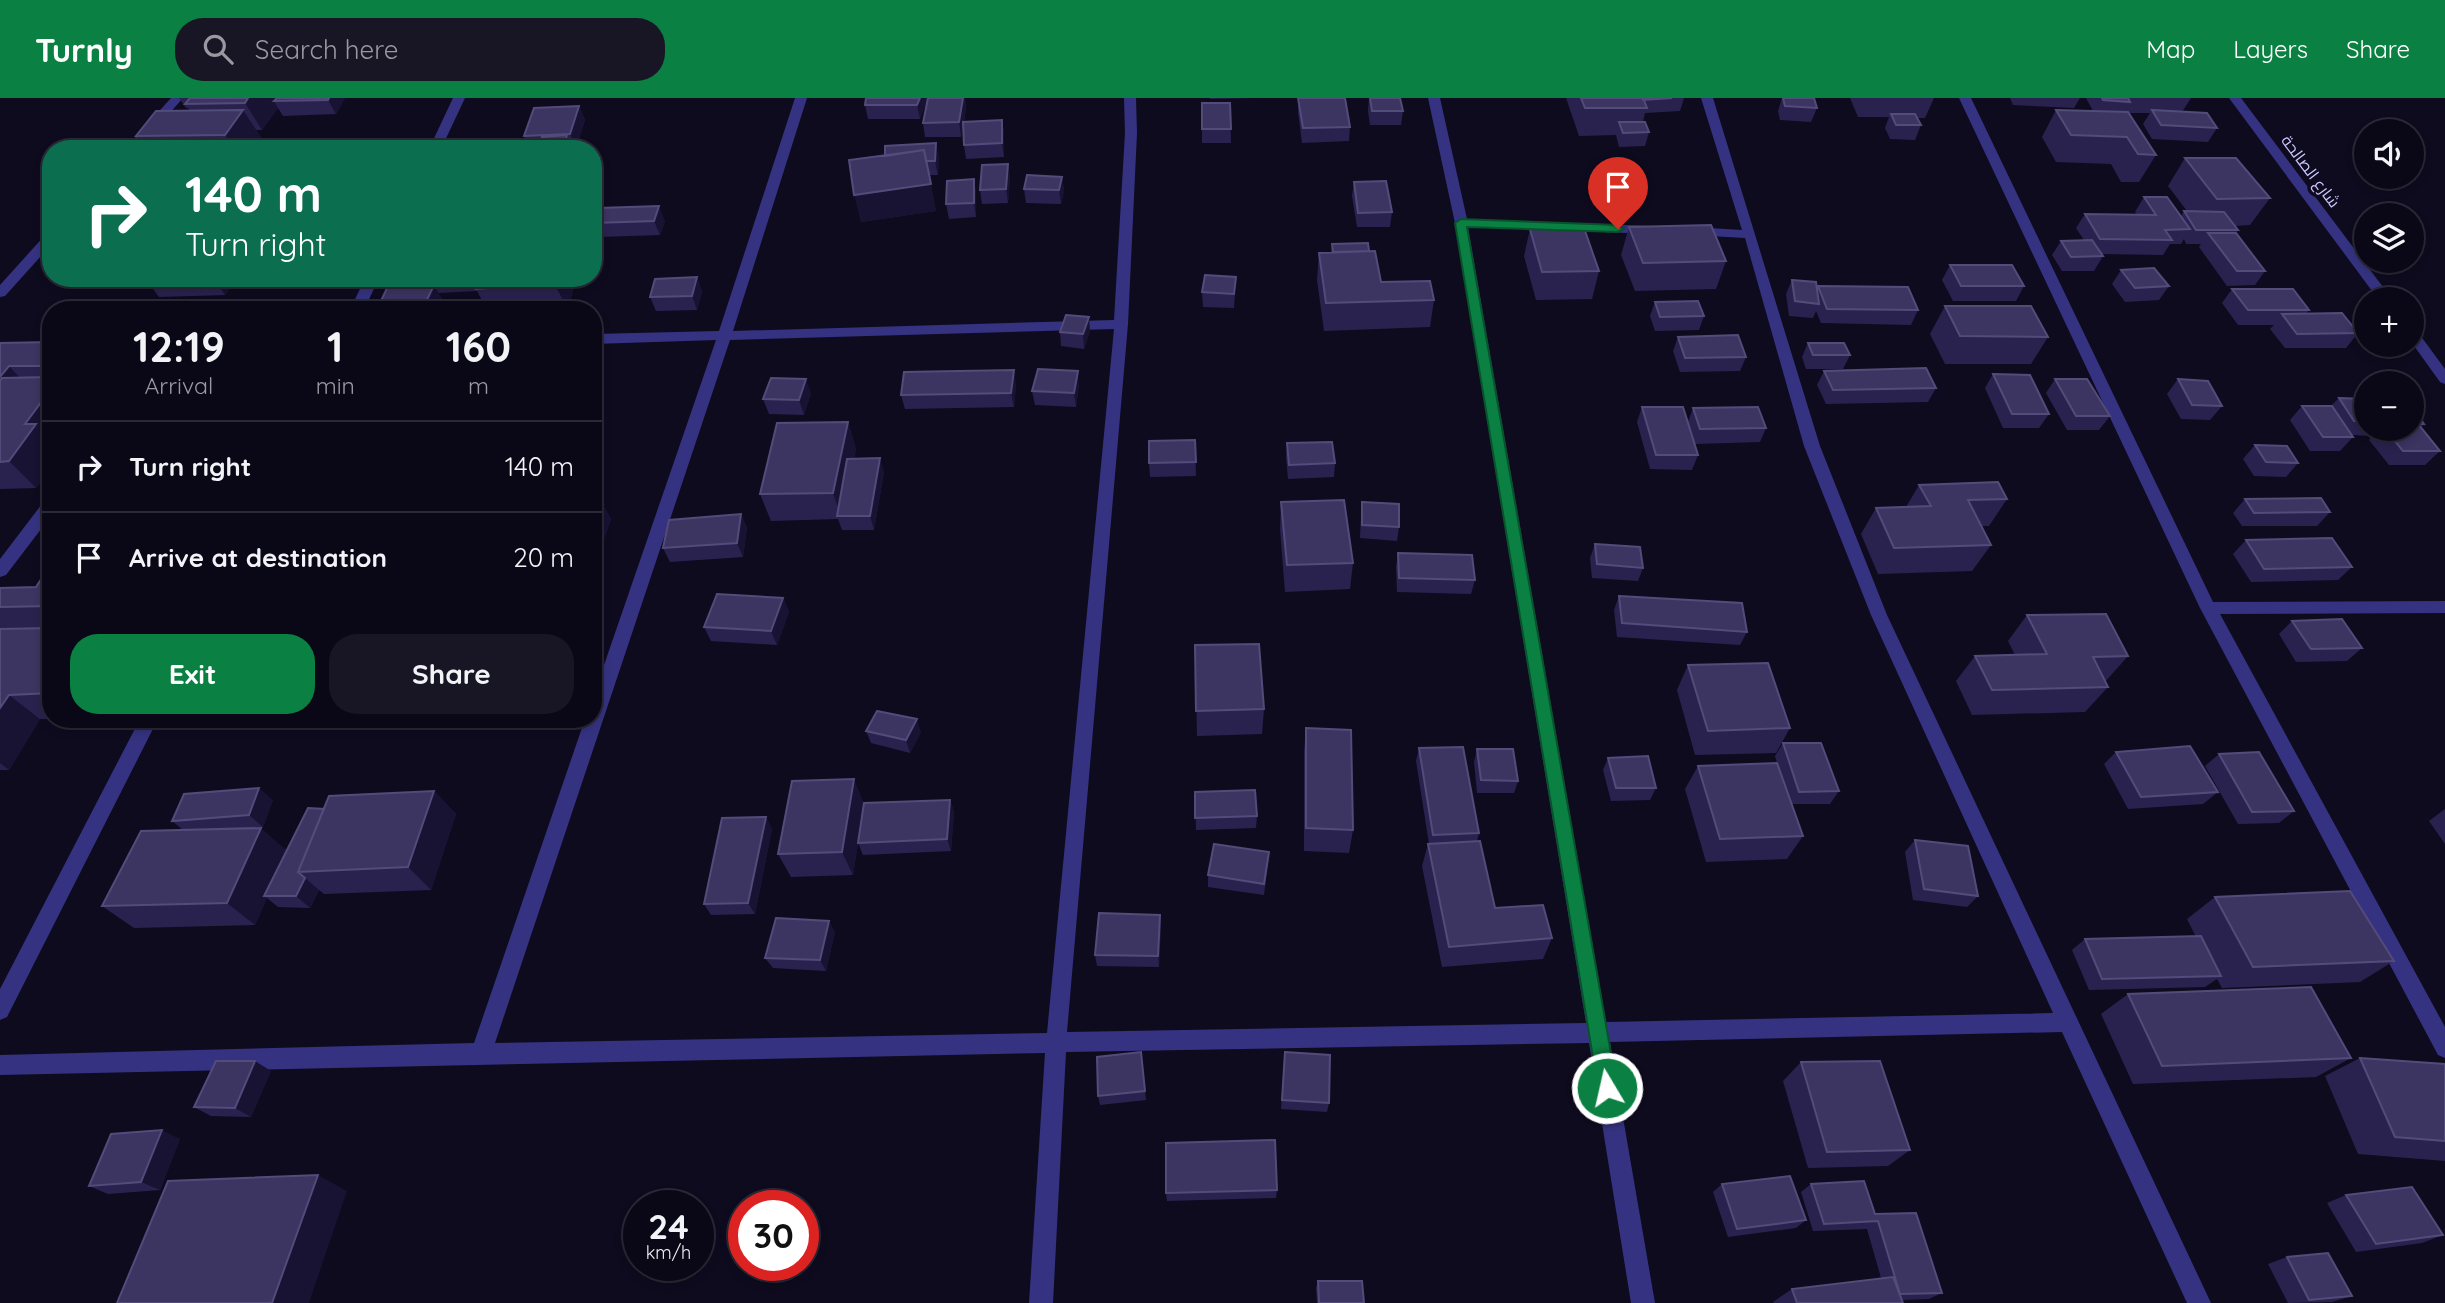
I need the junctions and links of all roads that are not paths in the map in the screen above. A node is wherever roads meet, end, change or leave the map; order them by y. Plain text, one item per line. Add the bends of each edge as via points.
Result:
1 (177, 98) edge
2 (459, 98) edge
3 (801, 98) edge
4 (1130, 98) edge
5 (1434, 98) edge
6 (1707, 98) edge
7 (1965, 98) edge
8 (2235, 98) edge
9 (139, 140) edge
10 (439, 140) edge
11 (1461, 223) junction
12 (1750, 234) junction
13 (42, 247) edge
14 (2376, 287) edge
15 (0, 293) edge
16 (1121, 324) junction
17 (724, 336) junction
18 (602, 339) edge
19 (2424, 350) edge
20 (2445, 379) edge
21 (42, 516) edge
22 (0, 571) edge
23 (2445, 607) edge
24 (2208, 608) junction
25 (602, 696) edge
26 (144, 728) edge
27 (591, 728) edge
28 (0, 1010) edge
29 (2067, 1022) junction
30 (1599, 1034) junction
31 (1056, 1042) junction
32 (2445, 1048) edge
33 (482, 1051) junction
34 (0, 1065) edge
35 (1041, 1303) edge
36 (1643, 1303) edge
37 (2199, 1303) edge

1 - 9 street
2 - 10 street
3 - 17 street
4 - 16 street
5 - 11 street
6 - 12 street
7 - 24 street
8 - 14 street, شارع الصالحة
11 - 12 street
11 - 30 street
12 - 29 street via 1812,446 1878,615
13 - 15 street
16 - 17 street
16 - 31 street
17 - 18 street
17 - 25 street
19 - 20 street
21 - 22 street
23 - 24 street
24 - 32 street
26 - 28 street
27 - 33 street
29 - 30 street
29 - 37 street
30 - 31 street
30 - 36 street
31 - 33 street
31 - 35 street
33 - 34 street

